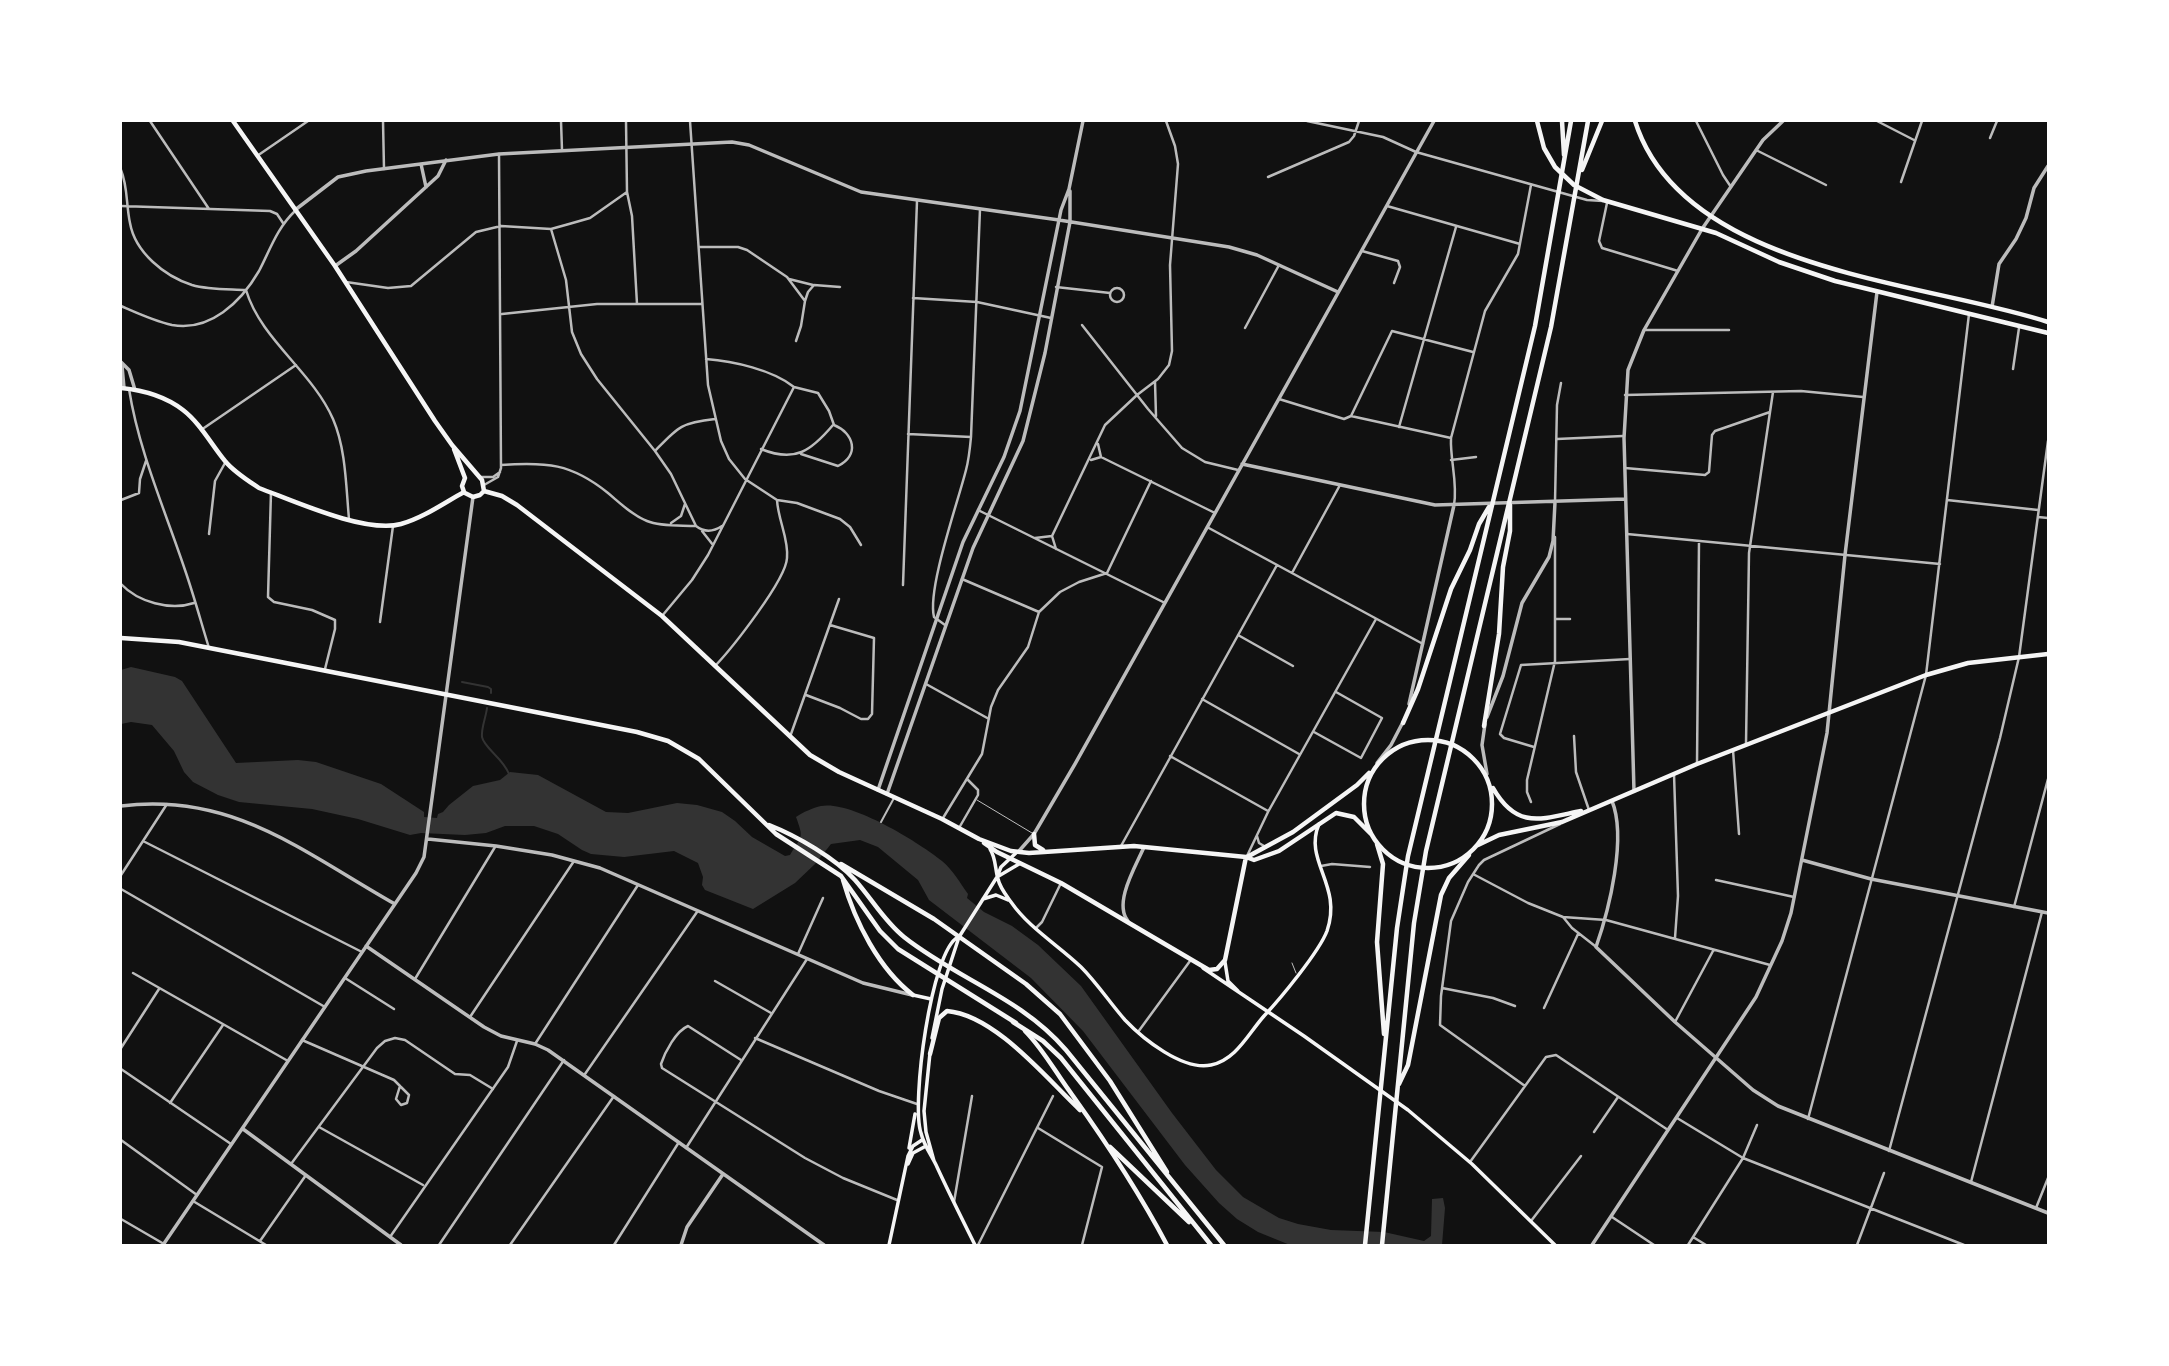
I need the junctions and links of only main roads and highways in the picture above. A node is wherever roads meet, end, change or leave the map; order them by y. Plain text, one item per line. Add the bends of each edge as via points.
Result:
1 (233, 121) edge
2 (1537, 121) edge
3 (1562, 121) edge
4 (1571, 121) edge
5 (1588, 121) edge
6 (1602, 121) edge
7 (1635, 121) edge
8 (1564, 164) junction
9 (1579, 177) junction
10 (2048, 322) edge
11 (2048, 333) edge
12 (124, 388) edge
13 (452, 445) junction
14 (478, 476) junction
15 (465, 478) junction
16 (484, 488) junction
17 (464, 492) junction
18 (1493, 500) junction
19 (1508, 520) junction
20 (121, 638) edge
21 (2048, 654) edge
22 (1403, 723) road end
23 (1484, 726) road end
24 (1372, 771) junction
25 (1491, 785) junction
26 (1589, 810) junction
27 (1320, 822) junction
28 (1034, 834) road end
29 (1371, 834) junction
30 (979, 839) junction
31 (793, 841) junction
32 (1377, 844) junction
33 (1478, 845) junction
34 (989, 848) junction
35 (1048, 851) junction
36 (1017, 852) junction
37 (1469, 855) junction
38 (1246, 857) junction
39 (828, 858) junction
40 (1010, 858) junction
41 (1025, 864) junction
42 (841, 876) junction
43 (997, 877) junction
44 (980, 902) junction
45 (1012, 904) junction
46 (959, 937) junction
47 (1225, 960) junction
48 (1198, 965) junction
49 (1240, 993) junction
50 (913, 995) joint
51 (932, 999) junction
52 (1268, 1012) junction
53 (1013, 1022) junction
54 (1385, 1045) junction
55 (930, 1054) junction
56 (1400, 1078) junction
57 (917, 1106) junction
58 (1090, 1120) junction
59 (925, 1140) junction
60 (928, 1146) junction
61 (1110, 1147) junction
62 (908, 1156) junction
63 (904, 1176) junction
64 (1175, 1185) junction
65 (1200, 1232) junction
66 (889, 1245) edge
67 (976, 1245) edge
68 (1167, 1245) edge
69 (1211, 1245) edge
70 (1224, 1245) edge
71 (1365, 1245) edge
72 (1382, 1245) edge
73 (1555, 1245) edge

1 - 13 main road
2 - 11 main road via 1544,148 1560,173 1608,201 1702,229 1799,269
3 - 8 main road
4 - 8 main road
5 - 9 main road
6 - 9 main road
7 - 10 main road via 1659,166 1681,191 1711,216 1757,241 1831,268
8 - 18 main road via 1535,326
9 - 19 main road
12 - 17 main road via 183,410 246,480 349,520 393,526
13 - 14 main road
13 - 15 main road
14 - 15 main road
14 - 16 main road
15 - 17 main road
16 - 17 main road via 473,497
16 - 30 main road via 507,498 662,616 789,737 828,766
18 - 22 main road via 1451,589
18 - 54 main road via 1410,843
19 - 23 main road via 1499,634
19 - 56 main road via 1419,887
20 - 31 main road via 209,648 664,740 700,760 776,834
21 - 26 main road via 1961,664 1926,675
24 - 25 main road via 1400,747 1429,740 1467,753
24 - 29 main road via 1363,804
24 - 38 main road via 1320,813
25 - 26 main road via 1518,817 1546,819
25 - 33 main road via 1490,819
26 - 33 main road
27 - 29 main road via 1332,814 1346,814
27 - 38 main road via 1275,852 1254,860
27 - 52 main road via 1314,846 1330,894 1329,922 1323,939
28 - 35 main road via 1035,845
29 - 32 main road
30 - 34 main road
30 - 36 main road
31 - 39 main road
31 - 42 main road
32 - 37 main road via 1389,857 1420,869 1442,867
32 - 54 main road via 1383,863 1377,964
33 - 37 main road
34 - 40 main road
34 - 43 main road
35 - 36 main road
35 - 38 main road via 1121,846
36 - 40 main road
37 - 56 main road via 1441,895 1408,1065
38 - 47 main road
39 - 46 main road
39 - 64 main road via 856,881 898,932 1024,1010 1048,1030
40 - 41 main road
40 - 43 main road
41 - 43 main road
41 - 48 main road
42 - 50 main road via 875,952 888,972
42 - 53 main road via 902,953
43 - 44 main road
43 - 45 main road
44 - 45 main road via 996,895
44 - 46 main road
45 - 52 main road via 1083,968 1138,1032 1183,1062 1194,1066 1222,1062
46 - 51 main road via 946,950
46 - 55 main road via 942,989
46 - 64 main road via 1060,1014
47 - 48 main road via 1213,970
47 - 49 main road via 1228,981
48 - 49 main road
49 - 52 main road
50 - 51 main road
51 - 57 main road
52 - 73 main road via 1389,1096 1470,1162
53 - 58 main road via 1038,1046
53 - 65 main road via 1061,1058
54 - 71 main road
55 - 58 main road via 940,1016 954,1012 1007,1040
55 - 59 main road via 923,1111
56 - 72 main road
57 - 59 main road
57 - 62 main road
58 - 61 main road
59 - 60 main road
59 - 62 main road via 912,1146
60 - 63 main road via 912,1155
60 - 67 main road
61 - 65 main road
61 - 68 main road
62 - 63 main road
63 - 66 main road
64 - 70 main road
65 - 69 main road

